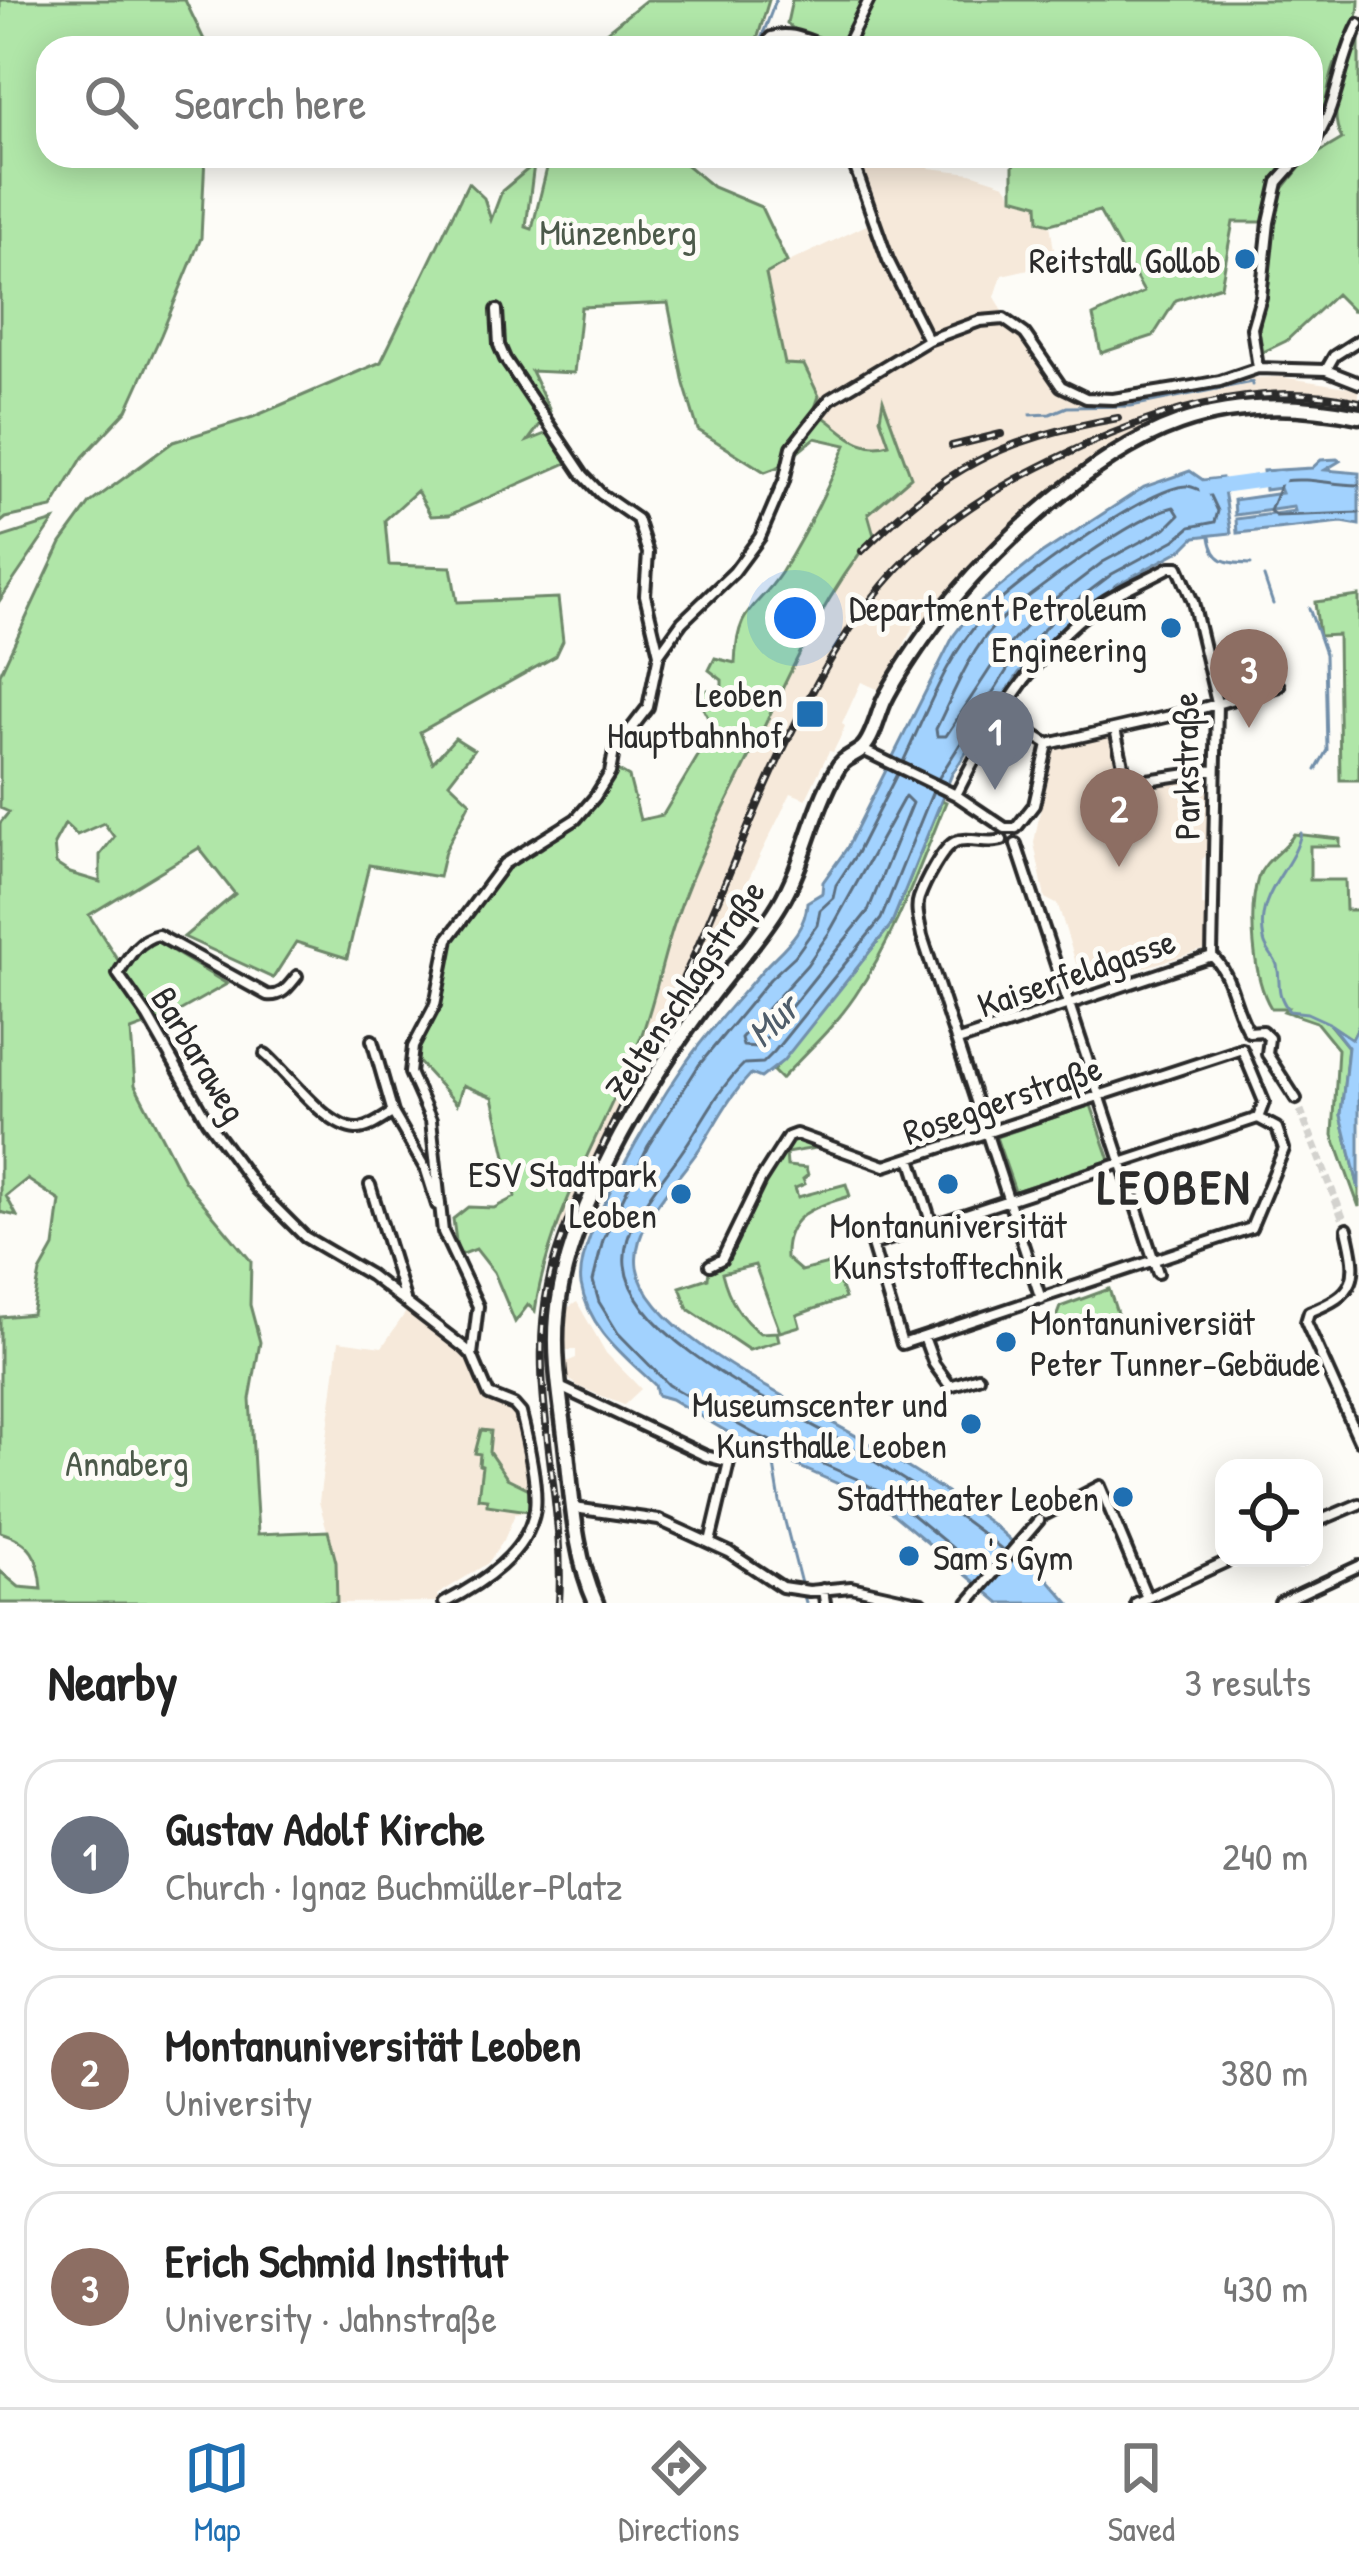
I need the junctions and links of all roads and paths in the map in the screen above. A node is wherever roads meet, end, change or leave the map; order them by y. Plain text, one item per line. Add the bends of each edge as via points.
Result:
1 (869, 0) edge
2 (1359, 24) edge
3 (851, 36) edge
4 (1323, 130) edge
5 (855, 168) edge
6 (1290, 168) edge
7 (497, 310) dead end
8 (928, 340) junction
9 (1359, 340) edge
10 (1258, 368) junction
11 (1326, 370) junction
12 (1359, 383) edge
13 (1359, 416) edge
14 (659, 654) junction
15 (1279, 686) dead end
16 (1217, 703) junction
17 (1003, 716) junction
18 (1114, 729) junction
19 (1048, 744) junction
20 (862, 749) junction
21 (1215, 770) junction
22 (953, 793) junction
23 (1010, 828) junction
24 (1002, 840) junction
25 (1016, 844) junction
26 (1212, 956) junction
27 (297, 976) dead end
28 (1069, 1003) junction
29 (1249, 1031) junction
30 (372, 1040) dead end
31 (958, 1040) junction
32 (1246, 1053) junction
33 (265, 1054) dead end
34 (1267, 1054) junction
35 (1099, 1095) junction
36 (1296, 1099) tunnel mouth
37 (393, 1113) junction
38 (1258, 1118) junction
39 (986, 1132) junction
40 (910, 1158) junction
41 (1122, 1163) junction
42 (370, 1185) dead end
43 (1009, 1198) junction
44 (439, 1209) junction
45 (932, 1225) junction
46 (1347, 1229) dead end
47 (1154, 1261) junction
48 (710, 1264) dead end
49 (1158, 1273) dead end
50 (1041, 1299) junction
51 (405, 1301) junction
52 (924, 1337) junction
53 (472, 1354) junction
54 (977, 1377) dead end
55 (559, 1386) junction
56 (1359, 1440) edge
57 (1359, 1504) edge
58 (574, 1508) junction
59 (1323, 1519) edge
60 (710, 1542) junction
61 (1215, 1566) edge
62 (1359, 1566) edge
63 (823, 1589) junction
64 (1157, 1591) junction
65 (1147, 1598) junction
66 (891, 1599) edge
67 (444, 1603) edge
68 (596, 1603) edge
69 (825, 1603) edge
70 (922, 1603) edge
71 (968, 1603) edge
72 (1136, 1603) edge
73 (1163, 1603) edge
74 (1280, 1603) edge

1 - 3 street
2 - 4 street
5 - 8 street
6 - 10 street via 1278,182 1269,221 1252,328
7 - 14 street via 505,358 583,476 631,512 645,535 645,595
8 - 10 street via 1004,319 1025,334 1060,386 1086,398 1176,389
8 - 14 street via 830,399 792,447 760,537
9 - 11 street
10 - 11 street
11 - 12 street
13 - 20 main road, Zeltenschlagstraße via 1288,407 1223,413 1177,424 1111,459 970,580 926,634
14 - 44 street via 648,706 614,751 595,796 576,818 504,864 448,939 435,1005 410,1059 430,1120
15 - 16 street
16 - 17 street, Parkstraße via 1193,602 1178,567 1170,567 1073,625
16 - 18 street
16 - 21 street, Parkstraße
17 - 19 street
17 - 22 street
18 - 19 street
18 - 21 street via 1126,783
19 - 23 street via 1034,806
20 - 22 street
20 - 55 main road, Zeltenschlagstraße via 839,764 777,910 684,1033 598,1186 561,1290
21 - 26 street, Parkstraße
22 - 23 street
23 - 24 street
23 - 25 street via 1021,835
24 - 25 street
24 - 31 street via 956,842 918,905
25 - 28 street
26 - 28 street, Kaiserfeldgasse
26 - 29 street, Parkstraße
27 - 51 street, Barbaraweg via 285,991 267,995 158,934 118,974 257,1189 305,1237
28 - 31 street, Kaiserfeldgasse
28 - 35 street
29 - 32 street
29 - 34 street, Parkstraße via 1269,1038
30 - 37 street
31 - 39 street
32 - 34 street
32 - 35 street, Roseggerstraße
32 - 38 street via 1264,1102
33 - 37 street via 348,1127
34 - 36 street
35 - 39 street, Roseggerstraße
35 - 41 street
37 - 44 street
38 - 41 street
38 - 47 street via 1276,1128 1284,1149 1251,1228
39 - 40 street, Roseggerstraße
39 - 43 street
40 - 45 street
40 - 48 street, Roseggerstraße via 881,1166 788,1137 722,1259
41 - 43 street
41 - 47 street
42 - 51 street
43 - 45 street
43 - 50 street
44 - 53 street via 478,1306
45 - 52 street via 872,1245 902,1344
46 - 56 street via 1357,1264 1348,1293 1309,1312 1309,1330
47 - 49 street
47 - 50 street
50 - 52 street
51 - 53 street, Barbaraweg
52 - 54 street via 950,1386
53 - 67 street, Barbaraweg via 489,1395 521,1413 535,1508 494,1574
55 - 58 main road, Zeltenschlagstraße
55 - 60 street via 729,1462
57 - 59 street
58 - 60 street via 659,1520
58 - 68 main road, Zeltenschlagstraße
60 - 63 street via 782,1586
61 - 64 street
62 - 74 street
63 - 66 street via 851,1587
63 - 69 street
64 - 65 street
64 - 73 street
65 - 71 street via 1100,1486 1043,1517
65 - 72 street
66 - 70 street

